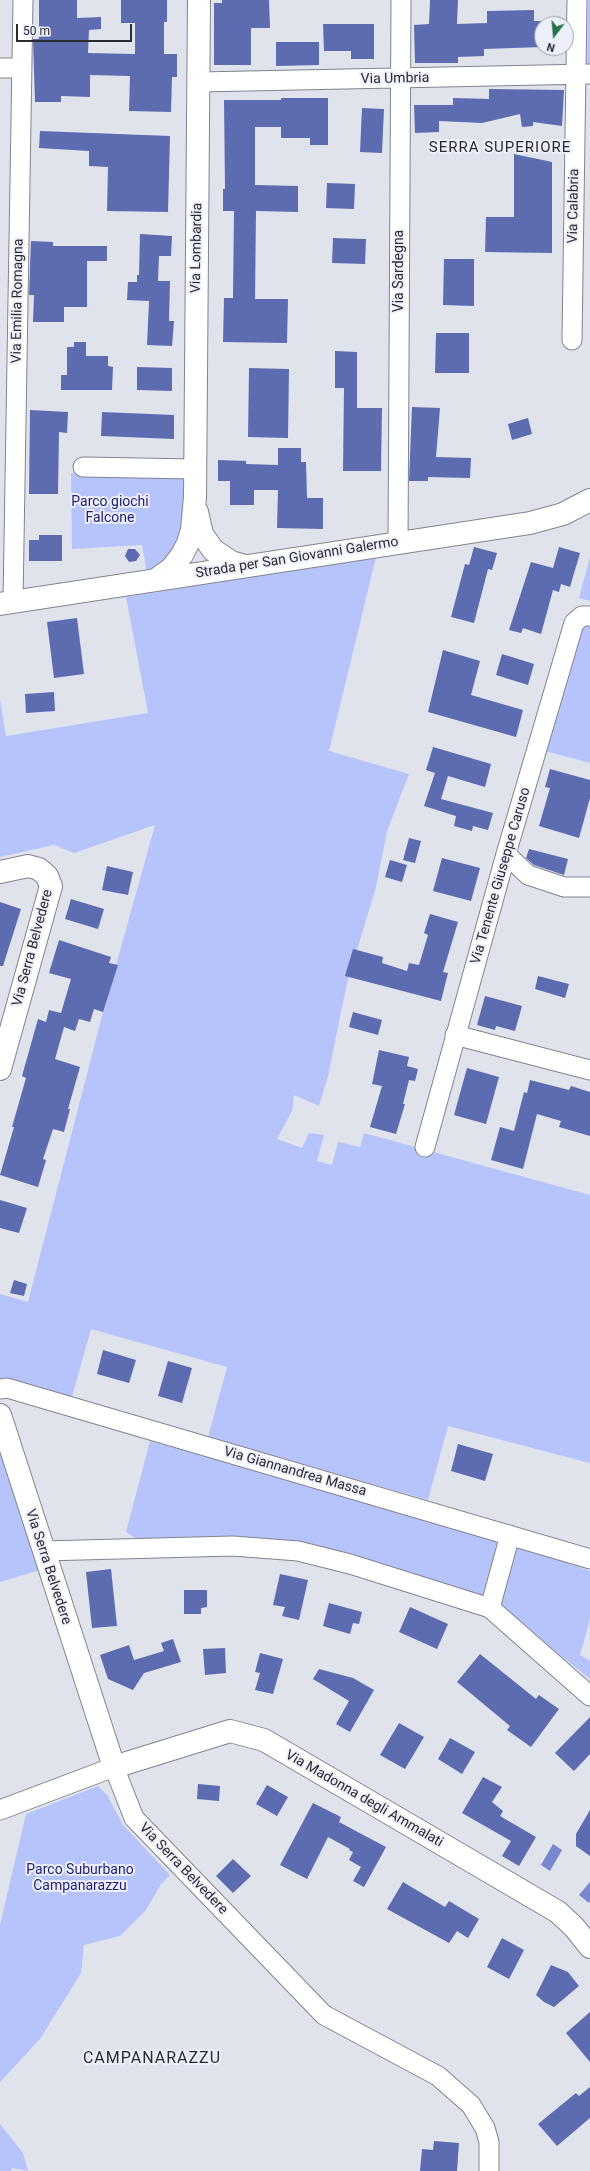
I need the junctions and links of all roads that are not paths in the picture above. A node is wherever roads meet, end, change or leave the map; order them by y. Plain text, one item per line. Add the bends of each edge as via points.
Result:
1 (23, 0) edge
2 (199, 0) edge
3 (401, 0) edge
4 (577, 0) edge
5 (0, 68) edge
6 (22, 68) junction
7 (583, 74) edge
8 (400, 79) junction
9 (200, 82) junction
10 (572, 340) dead end
11 (83, 467) dead end
12 (194, 469) junction
13 (590, 500) edge
14 (195, 538) junction
15 (398, 543) junction
16 (245, 566) junction
17 (198, 573) junction
18 (157, 580) junction
19 (7, 603) edge
20 (590, 616) edge
21 (506, 854) junction
22 (0, 872) edge
23 (590, 887) edge
24 (455, 1035) junction
25 (0, 1069) edge
26 (590, 1070) edge
27 (425, 1147) dead end
28 (0, 1389) edge
29 (0, 1415) edge
30 (510, 1535) junction
31 (43, 1551) junction
32 (590, 1559) edge
33 (490, 1608) junction
34 (590, 1696) edge
35 (114, 1767) junction
36 (0, 1810) edge
37 (590, 1947) edge
38 (489, 2171) edge

1 - 6 street, Via Emilia Romagna
2 - 9 street, Via Lombardia
3 - 8 street, Via Sardegna
4 - 7 street, Via Calabria
5 - 6 street
6 - 19 street, Via Emilia Romagna
7 - 8 street, Via Umbria
7 - 10 street, Via Calabria
8 - 9 street, Via Umbria
8 - 15 street, Via Sardegna
9 - 12 street, Via Lombardia
11 - 12 street
12 - 14 street, Via Lombardia
13 - 15 street, Strada per San Giovanni Galermo via 545,520
14 - 16 street via 230,562
14 - 17 street via 202,554
14 - 18 street via 171,570
15 - 16 street, Strada per San Giovanni Galermo
16 - 17 street, Strada per San Giovanni Galermo
17 - 18 street, Strada per San Giovanni Galermo
18 - 19 street, Strada per San Giovanni Galermo
20 - 21 street, Via Tenente Giuseppe Caruso via 582,616 574,623
21 - 23 street via 528,876 564,887
21 - 24 street, Via Tenente Giuseppe Caruso
22 - 25 street, Via Serra Belvedere via 28,866 39,869 47,876 51,886
24 - 26 street
24 - 27 street, Via Tenente Giuseppe Caruso
28 - 30 street, Via Giannandrea Massa via 7,1388
29 - 31 street, Via Serra Belvedere
30 - 32 street, Via Giannandrea Massa
30 - 33 street
31 - 33 street via 233,1546 298,1551 350,1564
31 - 35 street, Via Serra Belvedere
33 - 34 street
35 - 36 street
35 - 37 street, Via Madonna degli Ammalati via 230,1731 264,1740 558,1912
35 - 38 street, Via Serra Belvedere via 134,1818 324,2015 438,2076 471,2105 485,2128 489,2142

